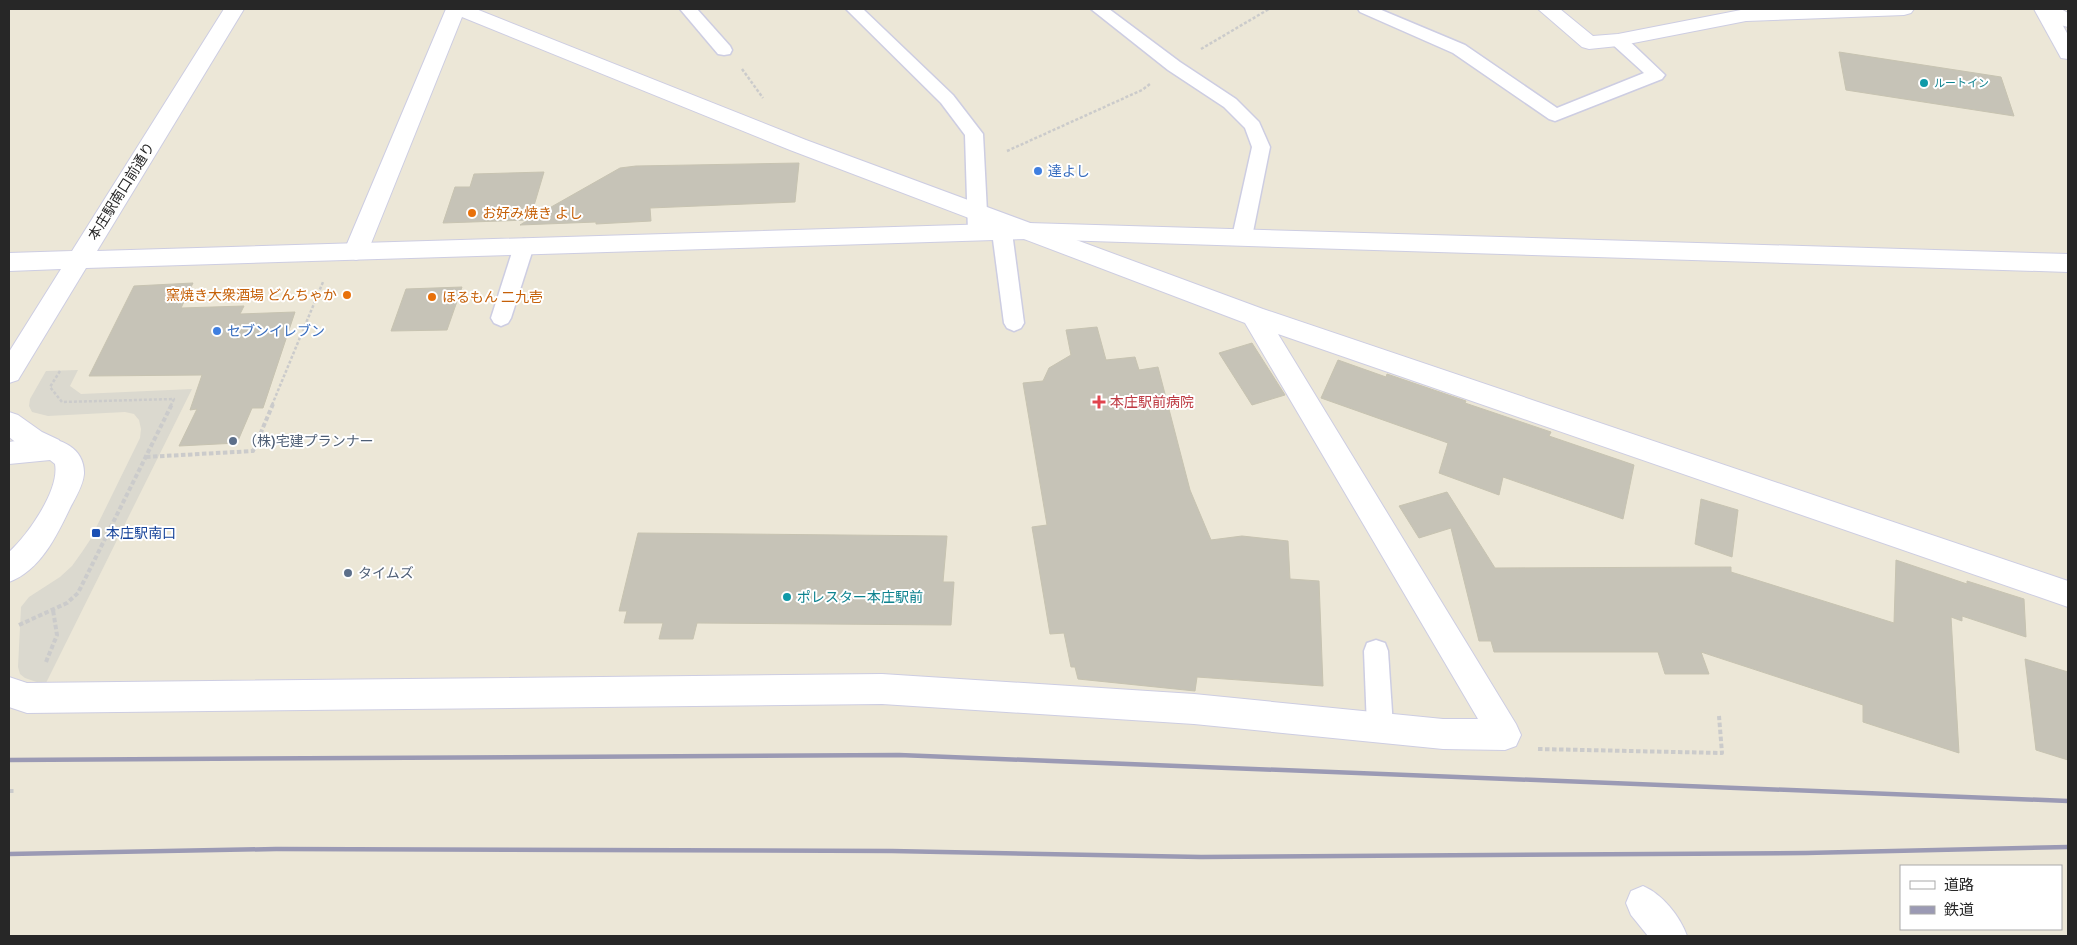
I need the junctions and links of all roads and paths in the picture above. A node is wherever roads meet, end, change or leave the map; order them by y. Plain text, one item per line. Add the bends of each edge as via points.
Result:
1 (234, 9) edge
2 (457, 9) edge
3 (688, 9) edge
4 (854, 9) edge
5 (1099, 9) edge
6 (1269, 9) edge
7 (1366, 9) edge
8 (1548, 9) edge
9 (1904, 9) edge
10 (2045, 9) edge
11 (2068, 21) edge
12 (1618, 40) junction
13 (724, 50) dead end
14 (2068, 53) edge
15 (1174, 66) junction
16 (1004, 152) dead end
17 (977, 222) junction
18 (1028, 231) junction
19 (1002, 232) junction
20 (1242, 237) junction
21 (524, 246) junction
22 (356, 251) junction
23 (80, 259) junction
24 (9, 262) edge
25 (2068, 264) edge
26 (325, 279) dead end
27 (1254, 316) junction
28 (501, 318) dead end
29 (1014, 323) dead end
30 (9, 373) edge
31 (9, 423) edge
32 (49, 448) junction
33 (9, 453) edge
34 (145, 458) dead end
35 (9, 568) edge
36 (2068, 594) edge
37 (53, 610) dead end
38 (1376, 651) dead end
39 (44, 666) dead end
40 (9, 692) edge
41 (1719, 716) dead end
42 (1380, 727) junction
43 (1556, 750) dead end
44 (9, 791) edge
45 (15, 791) dead end
46 (1643, 903) dead end
47 (1670, 936) edge

1 - 23 street, 本庄駅南口前通り
2 - 17 street via 798,144
2 - 22 street
3 - 13 lane
4 - 17 lane via 946,98 974,134
5 - 15 lane
6 - 15 path
7 - 12 lane via 1460,50 1555,115 1656,75
8 - 12 street via 1589,43
9 - 12 street via 1746,15
10 - 11 street
10 - 14 street
15 - 16 path via 1142,90
15 - 20 lane via 1230,103 1254,126 1262,147
17 - 18 street
17 - 19 street
17 - 21 street
18 - 19 street
18 - 20 street
18 - 27 street
19 - 29 lane
20 - 25 street
21 - 22 street
21 - 28 lane
22 - 23 street
23 - 24 street
23 - 30 street, 本庄駅南口前通り
26 - 34 path via 253,451
27 - 36 street
27 - 42 street via 1505,735 1443,734
31 - 32 street
32 - 33 street
32 - 35 street via 63,454 70,465 70,480 35,544 22,560
37 - 39 path via 57,635
38 - 42 lane
40 - 42 street via 27,698 882,689 1194,709
41 - 43 path via 1722,753
44 - 45 path
46 - 47 street

